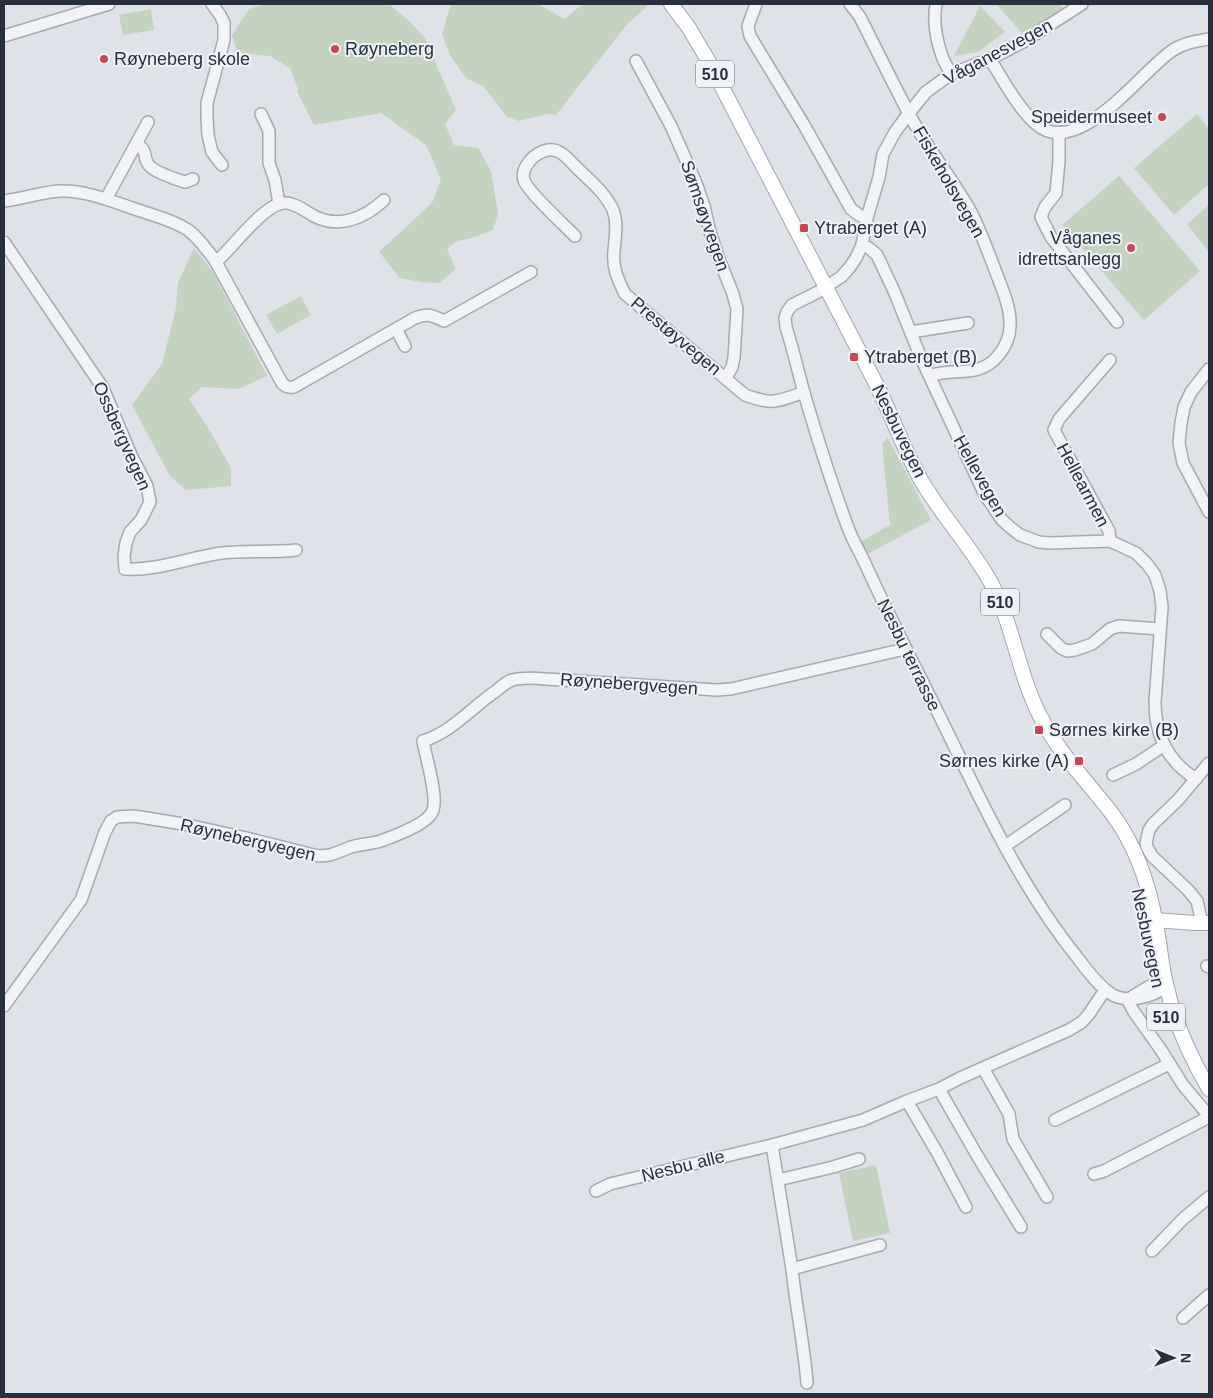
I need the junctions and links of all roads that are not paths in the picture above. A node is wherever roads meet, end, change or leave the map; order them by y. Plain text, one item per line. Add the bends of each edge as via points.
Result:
1 (109, 4) edge
2 (212, 4) edge
3 (671, 4) edge
4 (756, 4) edge
5 (850, 4) edge
6 (936, 4) edge
7 (1082, 4) edge
8 (4, 36) edge
9 (1209, 39) edge
10 (990, 59) junction
11 (636, 61) dead end
12 (951, 74) junction
13 (908, 113) junction
14 (261, 114) dead end
15 (148, 122) dead end
16 (1059, 133) junction
17 (137, 144) junction
18 (222, 165) dead end
19 (193, 179) dead end
20 (106, 200) junction
21 (384, 200) dead end
22 (4, 201) edge
23 (279, 204) junction
24 (867, 218) junction
25 (575, 236) dead end
26 (4, 242) edge
27 (862, 245) junction
28 (216, 262) junction
29 (531, 272) dead end
30 (826, 286) junction
31 (1117, 322) dead end
32 (968, 323) dead end
33 (396, 329) junction
34 (911, 332) junction
35 (405, 346) dead end
36 (1110, 360) dead end
37 (1209, 369) edge
38 (930, 376) junction
39 (726, 378) junction
40 (804, 392) junction
41 (1209, 512) edge
42 (1110, 541) junction
43 (296, 550) dead end
44 (1160, 629) junction
45 (1047, 634) dead end
46 (906, 649) junction
47 (1163, 746) junction
48 (1209, 763) edge
49 (1114, 775) dead end
50 (1196, 780) junction
51 (1065, 805) dead end
52 (1005, 846) junction
53 (1202, 923) edge
54 (1153, 926) junction
55 (1160, 988) junction
56 (1105, 990) junction
57 (1127, 999) junction
58 (4, 1006) edge
59 (1169, 1064) junction
60 (983, 1068) junction
61 (940, 1089) junction
62 (1209, 1089) edge
63 (1209, 1100) edge
64 (907, 1101) junction
65 (1209, 1116) edge
66 (1055, 1120) dead end
67 (772, 1145) junction
68 (859, 1159) dead end
69 (1094, 1174) dead end
70 (778, 1180) junction
71 (596, 1191) dead end
72 (1047, 1197) dead end
73 (1209, 1197) edge
74 (966, 1207) dead end
75 (1021, 1227) dead end
76 (880, 1245) dead end
77 (1152, 1251) dead end
78 (792, 1269) junction
79 (1209, 1295) edge
80 (1183, 1318) dead end
81 (807, 1383) dead end

1 - 8 street
2 - 18 street via 224,23 224,40 207,103 208,135 212,152
3 - 30 main road, Nesbuvegen / 510 via 710,62
4 - 24 street via 748,26 750,36 851,209
5 - 13 street, Fiskeholsvegen via 860,17
6 - 12 street via 937,35
7 - 10 street, Våganesvegen
9 - 16 street via 1173,50 1107,111 1081,128
10 - 12 street, Våganesvegen
10 - 16 street via 1017,101 1037,124
11 - 39 street, Sømsøyvegen via 671,126 696,183 733,294 737,309 734,358
12 - 13 street, Våganesvegen via 926,92
13 - 24 street, Våganesvegen via 883,154
13 - 38 street, Fiskeholsvegen via 971,213 1010,314 1007,342 995,359 972,371 939,372
14 - 23 street via 269,130 269,163
15 - 17 street
16 - 31 street via 1056,193 1041,217
17 - 19 street via 144,149 149,165 156,170 185,182
17 - 20 street
20 - 22 street via 60,191
20 - 28 street via 176,223 189,231
21 - 23 street via 355,219 337,222 316,217 298,206
23 - 28 street via 264,213
24 - 27 street, Våganesvegen
25 - 39 street, Prestøyvegen via 524,180 529,160 547,150 556,150 565,156 608,200 614,212 614,267 625,294
26 - 43 street, Ossbergvegen via 103,388 147,486 150,502 130,532 124,556 125,569 220,554
27 - 30 street, Våganesvegen via 850,267
27 - 34 street, Hellevegen via 877,255
28 - 33 street via 285,387 294,387
29 - 33 street via 444,321 423,315
30 - 40 street, Nesbu terrasse via 792,305 786,318
30 - 54 main road, Nesbuvegen / 510 via 918,474 990,580 1005,614 1026,685 1041,718 1107,816
32 - 34 street
33 - 35 street
34 - 38 street, Hellevegen
36 - 42 street, Hellearmen via 1059,419 1054,430 1109,531
37 - 41 street via 1190,392 1184,407 1179,443 1183,463
38 - 42 street, Hellevegen via 985,494 1002,520 1020,535 1039,542
39 - 40 street, Prestøyvegen via 745,395 762,401 781,401
40 - 46 street, Nesbu terrasse via 847,527
42 - 44 street, Hellevegen via 1136,553 1155,575 1162,607
44 - 45 street via 1110,628 1092,644 1067,651
44 - 47 street, Hellevegen via 1155,714
46 - 52 street, Nesbu terrasse
46 - 58 street, Røynebergvegen via 731,690 546,679 513,680 443,733 424,741 434,798 429,817 393,836 328,856 314,856 183,824 134,816 117,817 105,832 81,900
47 - 49 street
47 - 50 street, Hellevegen via 1177,765
48 - 50 street
50 - 53 street via 1153,824 1146,843 1152,856 1198,902
51 - 52 street
52 - 56 street, Nesbu terrasse via 1054,927
53 - 54 main road via 1180,928
54 - 55 main road, Nesbuvegen / 510
55 - 57 street via 1150,986
55 - 62 main road, Nesbuvegen / 510
55 - 63 main road, Nesbuvegen / 510 via 1170,1029 1183,1058
56 - 57 street, Nesbu terrasse
56 - 60 street, Nesbu alle via 1082,1022
57 - 59 street
59 - 65 street
59 - 66 street
60 - 61 street, Nesbu alle
60 - 72 street via 1008,1114 1013,1139
61 - 64 street, Nesbu alle
61 - 75 street
64 - 67 street, Nesbu alle via 863,1120
64 - 74 street
65 - 69 street
67 - 70 street
67 - 71 street, Nesbu alle via 610,1184
68 - 70 street
70 - 78 street
73 - 77 street
76 - 78 street
78 - 81 street
79 - 80 street

